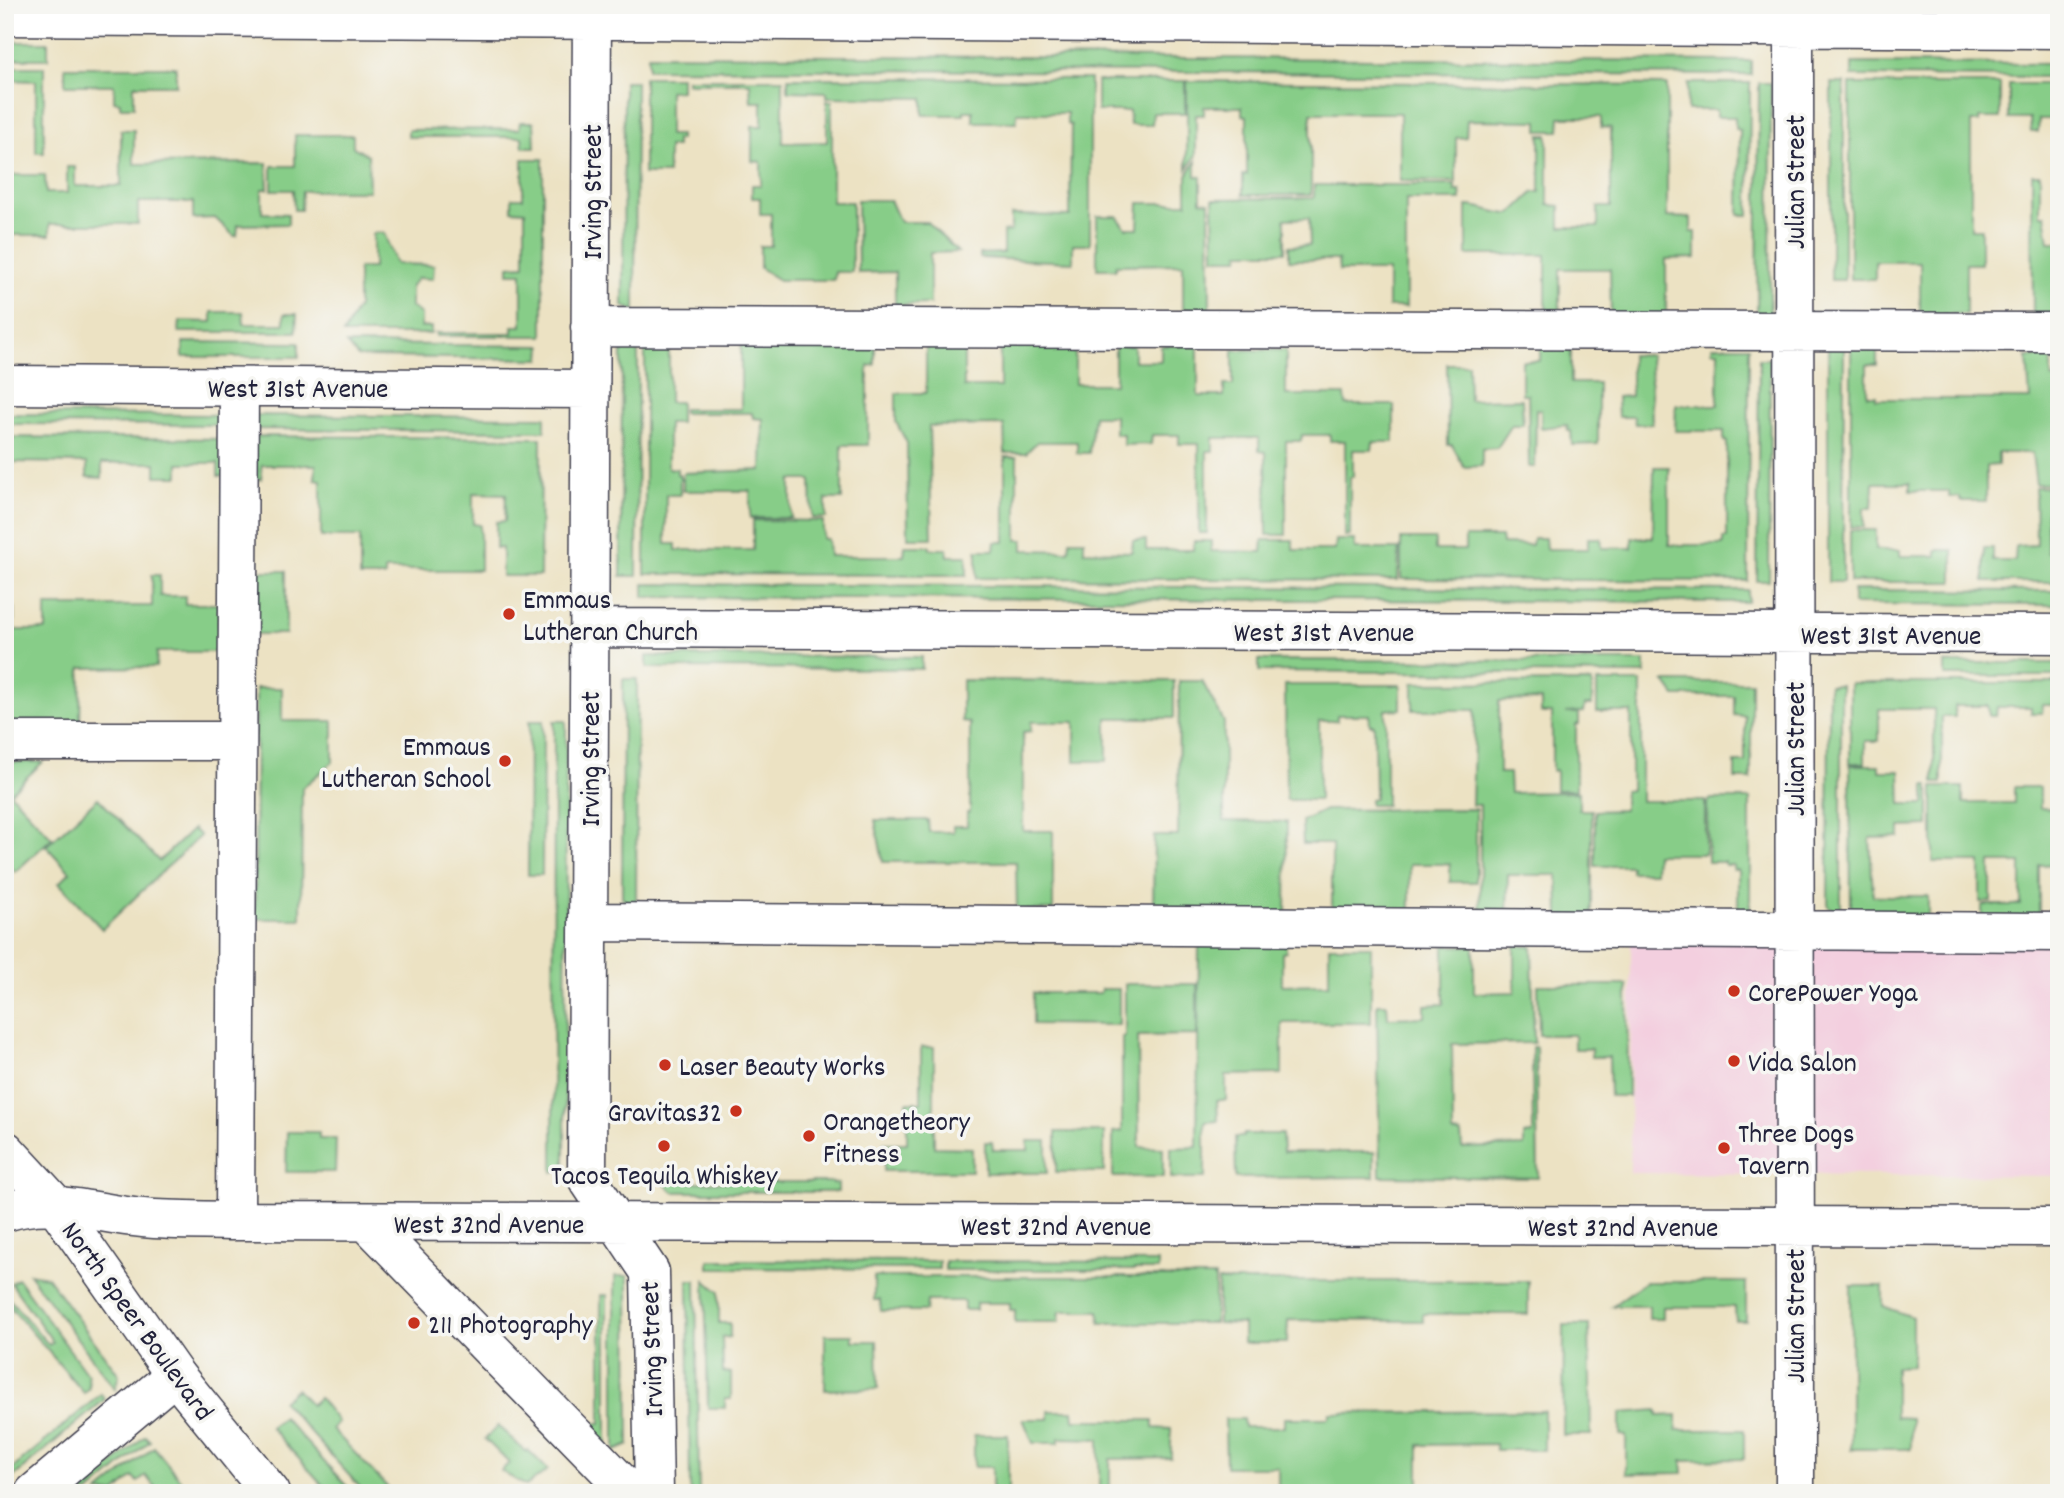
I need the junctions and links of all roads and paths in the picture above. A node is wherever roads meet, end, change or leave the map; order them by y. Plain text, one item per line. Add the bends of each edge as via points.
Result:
1 (592, 12) edge
2 (5, 16) edge
3 (1794, 16) edge
4 (2059, 29) edge
5 (590, 327) junction
6 (1794, 332) junction
7 (2059, 332) edge
8 (5, 385) edge
9 (239, 387) junction
10 (590, 389) junction
11 (589, 628) junction
12 (1794, 633) junction
13 (2059, 634) edge
14 (5, 741) edge
15 (237, 741) junction
16 (589, 922) junction
17 (1794, 930) junction
18 (2059, 932) edge
19 (5, 1150) edge
20 (54, 1203) junction
21 (5, 1212) edge
22 (235, 1221) junction
23 (367, 1222) junction
24 (618, 1224) junction
25 (1794, 1226) junction
26 (2059, 1227) edge
27 (175, 1375) junction
28 (34, 1493) edge
29 (271, 1493) edge
30 (631, 1493) edge
31 (654, 1493) edge
32 (1795, 1493) edge

1 - 2 street
1 - 3 street
1 - 5 street, Irving Street
3 - 4 street
3 - 6 street, Julian Street
5 - 6 street
5 - 10 street, Irving Street
6 - 7 street
6 - 12 street, Julian Street
8 - 9 street, West 31st Avenue
9 - 10 street, West 31st Avenue
9 - 15 street
10 - 11 street, Irving Street
11 - 12 street, West 31st Avenue
11 - 16 street, Irving Street
12 - 13 street, West 31st Avenue
12 - 17 street, Julian Street
14 - 15 street
15 - 22 street
16 - 17 street
16 - 24 street, Irving Street via 587,1178
17 - 18 street
17 - 25 street, Julian Street
19 - 20 street, North Speer Boulevard
20 - 21 street, West 32nd Avenue via 27,1204
20 - 22 street, West 32nd Avenue via 142,1218
20 - 27 street, North Speer Boulevard
22 - 23 street, West 32nd Avenue
23 - 24 street, West 32nd Avenue
23 - 30 street
24 - 25 street, West 32nd Avenue
24 - 31 street, Irving Street via 650,1272
25 - 26 street, West 32nd Avenue
25 - 32 street, Julian Street
27 - 28 street
27 - 29 street, North Speer Boulevard

